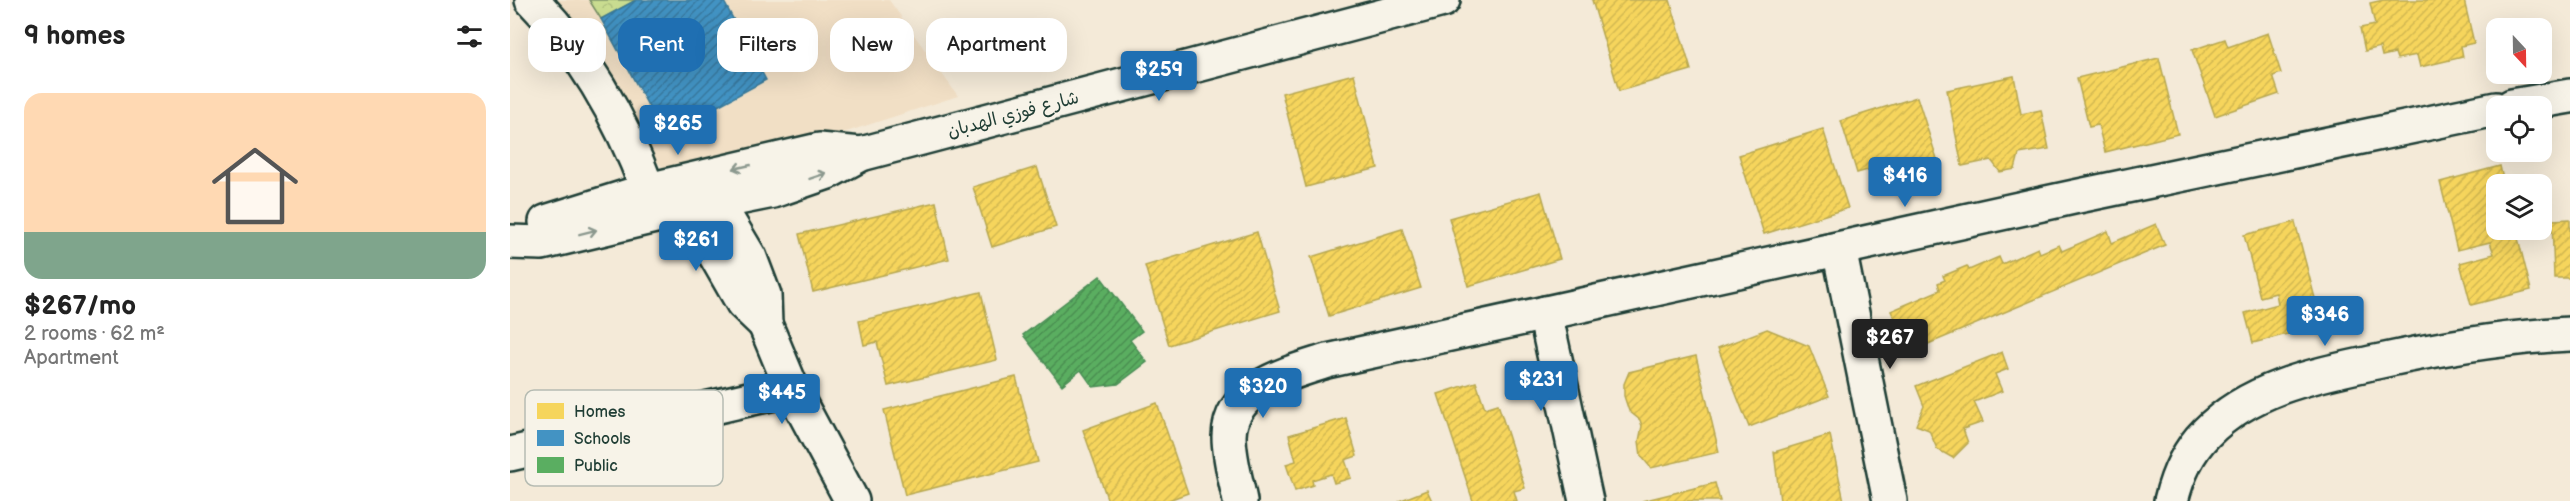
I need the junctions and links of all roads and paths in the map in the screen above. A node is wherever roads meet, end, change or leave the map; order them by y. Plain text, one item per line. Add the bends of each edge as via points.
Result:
1 (532, 0) edge
2 (1443, 0) edge
3 (2570, 96) edge
4 (2552, 99) edge
5 (2486, 112) edge
6 (861, 154) junction
7 (686, 192) junction
8 (773, 192) junction
9 (510, 240) edge
10 (1839, 249) junction
11 (750, 258) junction
12 (1545, 313) junction
13 (765, 324) junction
14 (2570, 334) edge
15 (792, 389) junction
16 (723, 405) edge
17 (525, 451) edge
18 (510, 454) edge
19 (852, 501) edge
20 (1240, 501) edge
21 (1586, 501) edge
22 (1890, 501) edge
23 (2171, 501) edge

1 - 7 street via 581,58 632,148
2 - 6 street, شارع فوزي الهدبان
3 - 4 street
5 - 10 street via 2074,196
6 -> 7 street, شارع فوزي الهدبان via 819,150
8 -> 6 street, شارع فوزي الهدبان via 828,172
7 - 8 street, شارع فوزي الهدبان
7 - 9 street, شارع فوزي الهدبان via 533,226
9 -> 7 street, شارع فوزي الهدبان via 542,243
7 - 11 street
7 - 13 street via 743,303
8 - 11 street via 756,212 747,234
10 - 12 street
10 - 22 street
11 - 13 street via 764,295
12 - 20 street via 1327,361 1274,379 1252,392 1237,410 1229,434
12 - 21 street
13 - 15 street
14 - 23 street via 2506,338 2298,379 2254,398 2205,434 2178,471
15 - 16 street
15 - 19 street
17 - 18 street

